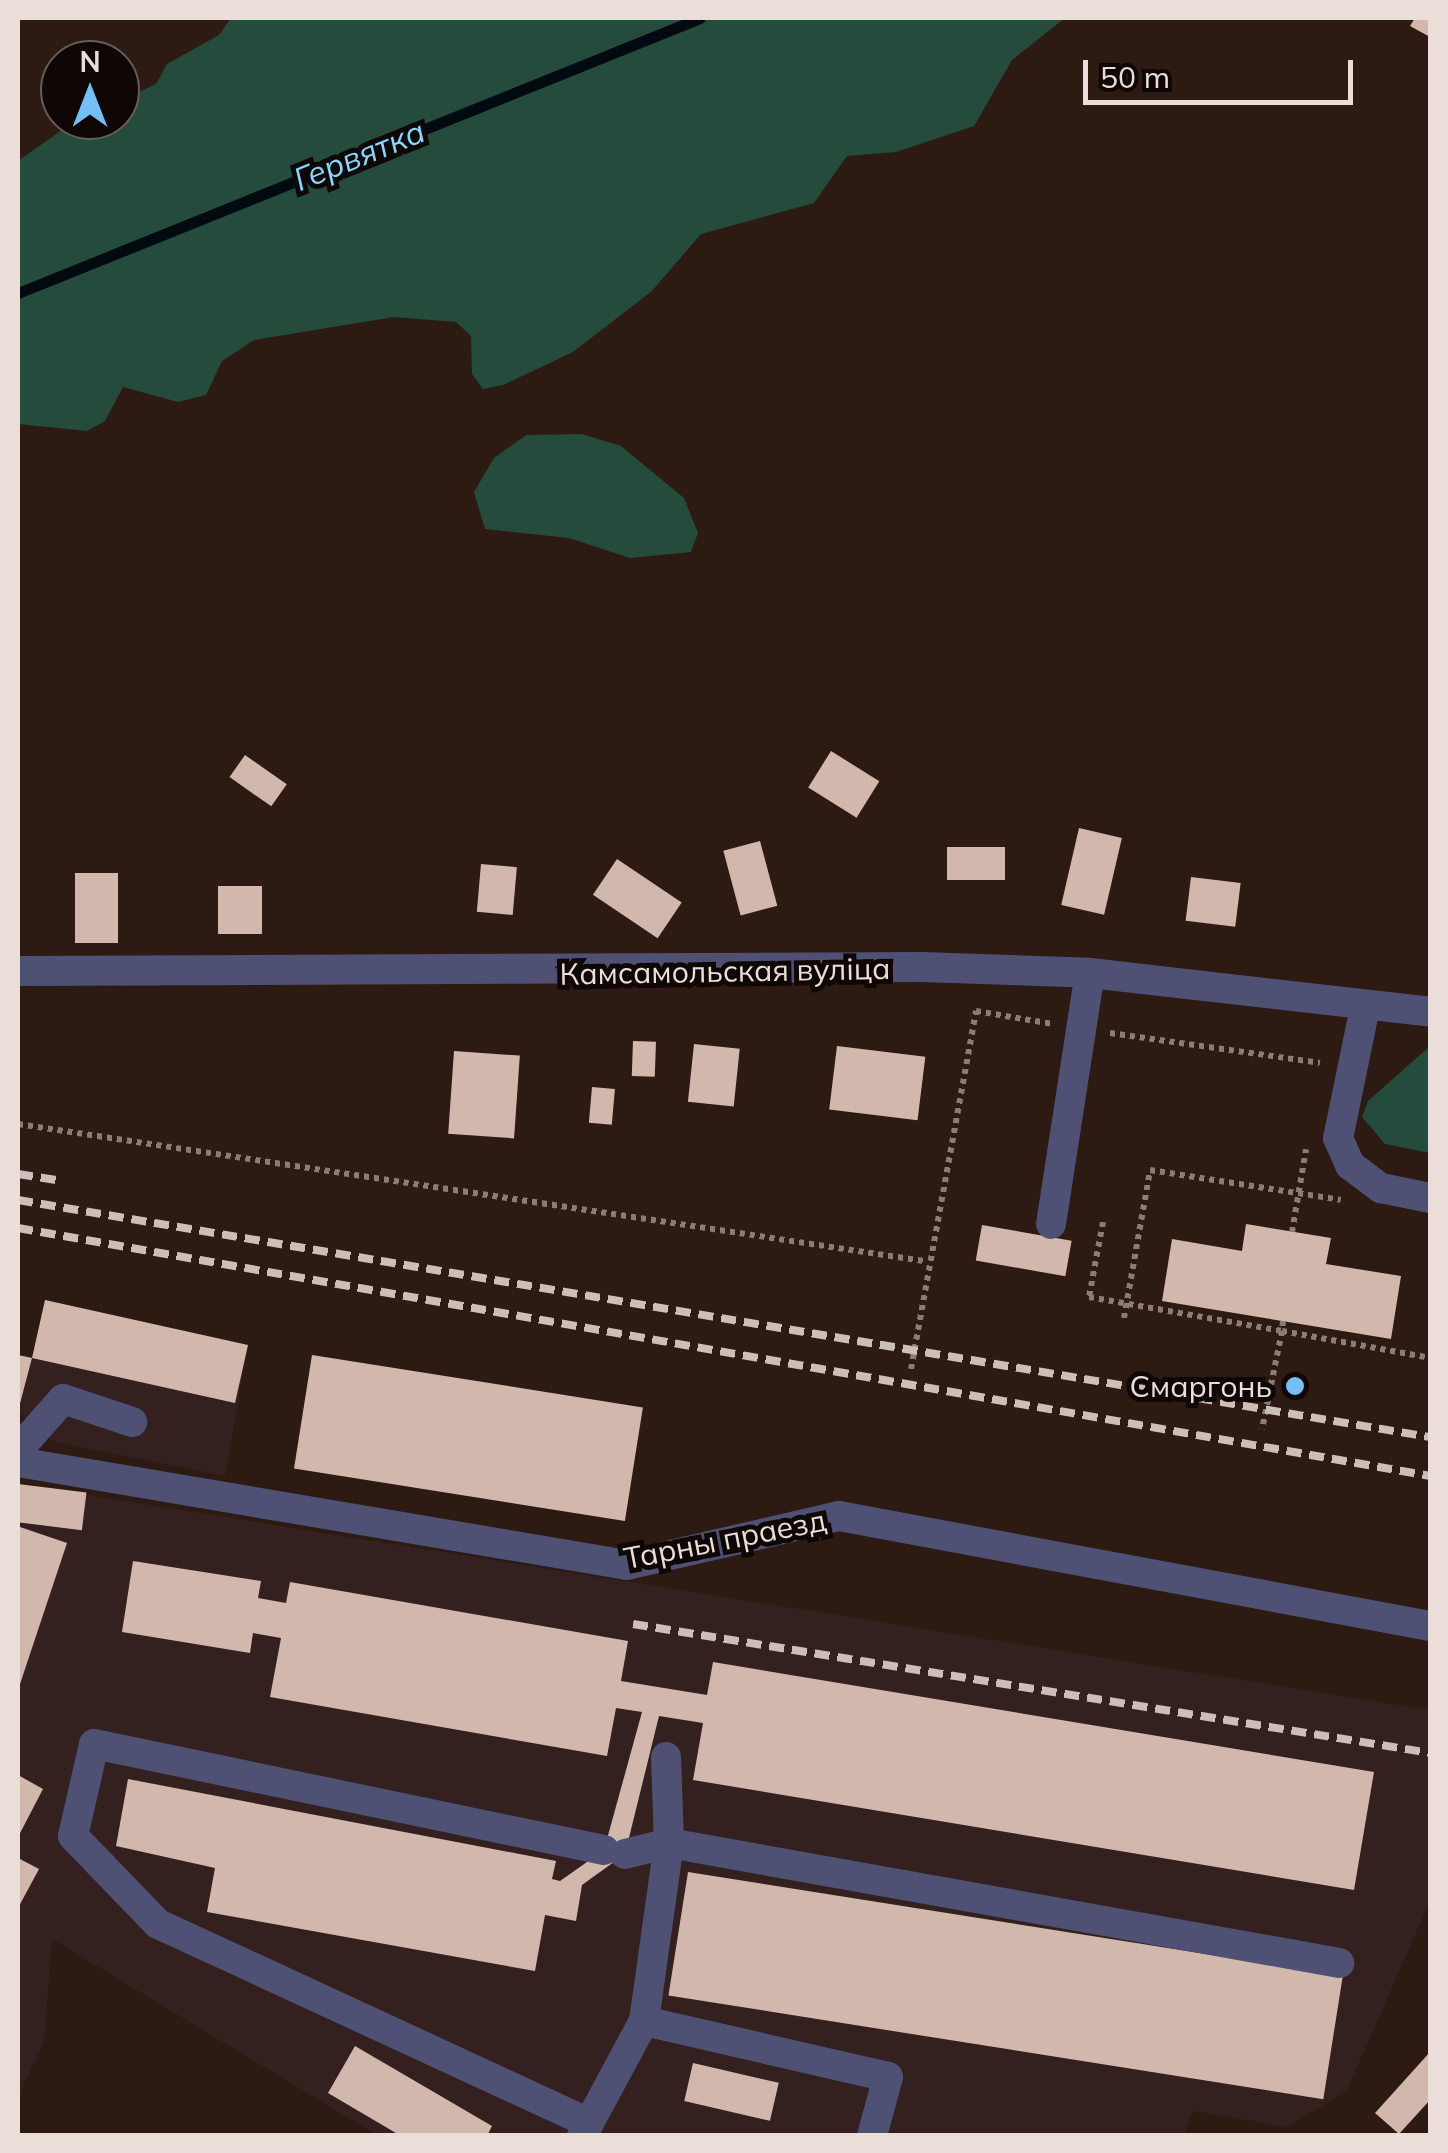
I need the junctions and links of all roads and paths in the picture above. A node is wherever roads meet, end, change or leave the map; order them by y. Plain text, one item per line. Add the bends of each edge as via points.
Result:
1 (18, 971) edge
2 (1090, 974) junction
3 (1365, 1007) junction
4 (1430, 1012) edge
5 (1080, 1029) junction
6 (1317, 1081) dead end
7 (18, 1124) edge
8 (1308, 1137) dead end
9 (1300, 1192) junction
10 (1430, 1198) edge
11 (1356, 1202) dead end
12 (1103, 1222) dead end
13 (1051, 1224) dead end
14 (1292, 1232) dead end
15 (924, 1261) junction
16 (1128, 1304) junction
17 (1124, 1318) dead end
18 (1284, 1322) dead end
19 (1282, 1331) junction
20 (1430, 1358) edge
21 (911, 1370) dead end
22 (132, 1422) dead end
23 (1262, 1429) dead end
24 (18, 1450) edge
25 (18, 1462) edge
26 (1430, 1626) edge
27 (666, 1757) dead end
28 (669, 1843) junction
29 (1339, 1963) dead end
30 (644, 2021) junction
31 (584, 2129) edge
32 (872, 2136) edge

1 - 2 street, Камсамольская вуліца
2 - 3 street, Камсамольская вуліца
2 - 5 street
3 - 4 street, Камсамольская вуліца
3 - 10 street via 1338,1138 1350,1165 1381,1188
5 - 6 path via 1320,1063
5 - 13 street
5 - 15 path via 976,1011
7 - 15 path
8 - 9 path
9 - 11 path
9 - 14 path
9 - 16 path via 1150,1170
12 - 16 path via 1089,1298
15 - 21 path
16 - 17 path
16 - 19 path
18 - 19 path
19 - 20 path
19 - 23 path
22 - 24 street via 63,1399
25 - 26 street, Тарны праезд via 627,1565 840,1516
27 - 28 street
28 - 29 street
28 - 30 street
28 - 31 street via 614,1852 94,1744 72,1836 158,1924
30 - 31 street
30 - 32 street via 888,2077

